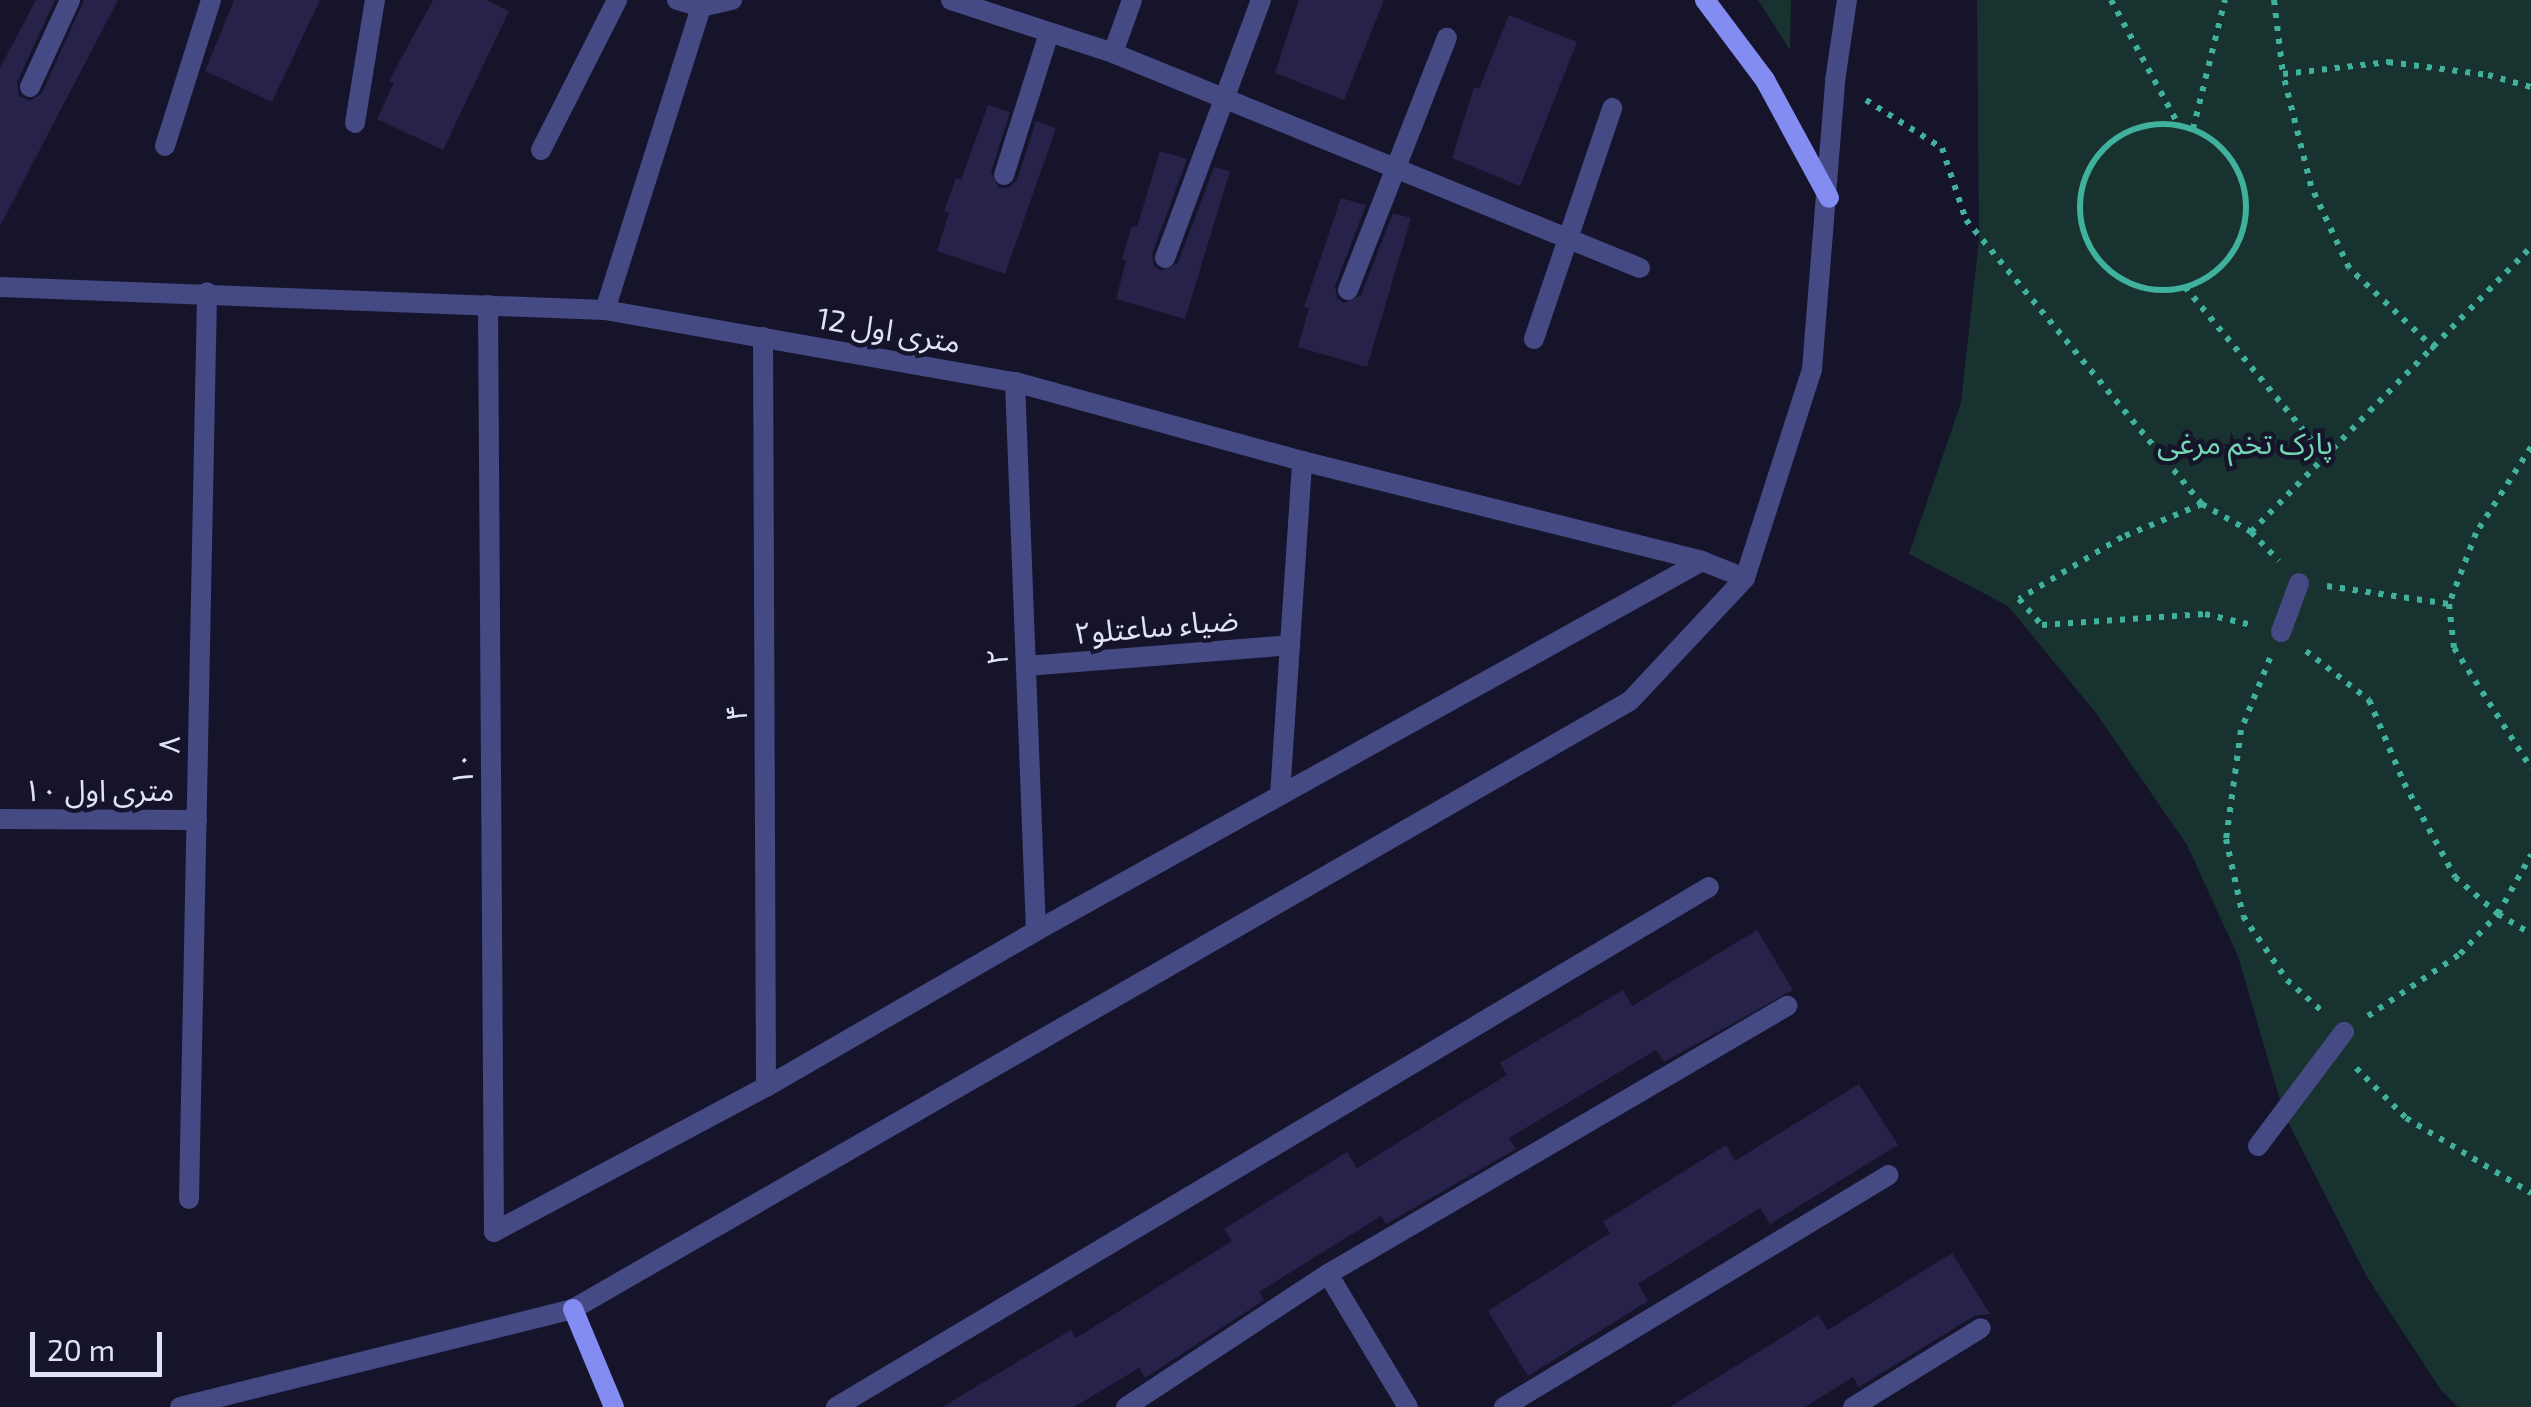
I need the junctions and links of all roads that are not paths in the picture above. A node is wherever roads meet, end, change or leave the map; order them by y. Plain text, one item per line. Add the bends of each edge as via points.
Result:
1 (70, 0) edge
2 (212, 0) edge
3 (375, 0) edge
4 (617, 0) edge
5 (677, 0) edge
6 (732, 0) edge
7 (951, 0) edge
8 (1132, 0) edge
9 (1262, 0) edge
10 (1705, 0) edge
11 (1847, 0) edge
12 (701, 7) junction
13 (1050, 33) junction
14 (1447, 38) dead end
15 (1113, 54) junction
16 (30, 87) dead end
17 (1224, 98) junction
18 (1612, 108) dead end
19 (355, 123) dead end
20 (165, 146) dead end
21 (541, 150) dead end
22 (1394, 168) junction
23 (1004, 175) dead end
24 (1828, 198) junction
25 (1568, 238) junction
26 (1164, 258) dead end
27 (1640, 268) dead end
28 (0, 287) edge
29 (1348, 290) dead end
30 (207, 292) junction
31 (488, 305) junction
32 (606, 310) junction
33 (763, 337) junction
34 (1534, 338) dead end
35 (1015, 382) junction
36 (1302, 461) junction
37 (1702, 561) junction
38 (1745, 578) junction
39 (2300, 582) road end
40 (2281, 632) road end
41 (1290, 645) junction
42 (1026, 666) junction
43 (1280, 795) junction
44 (0, 818) edge
45 (196, 820) junction
46 (1709, 886) dead end
47 (1036, 930) junction
48 (1787, 1006) dead end
49 (2344, 1032) road end
50 (766, 1088) junction
51 (2258, 1146) dead end
52 (1889, 1175) dead end
53 (189, 1199) dead end
54 (1328, 1274) junction
55 (573, 1309) junction
56 (1981, 1328) dead end
57 (180, 1407) edge
58 (614, 1407) edge
59 (836, 1407) edge
60 (1126, 1407) edge
61 (1408, 1407) edge
62 (1504, 1407) edge
63 (1853, 1407) edge

1 - 16 street
2 - 20 street
3 - 19 street
4 - 21 street
5 - 12 street
6 - 12 street
7 - 13 street
8 - 15 street
9 - 17 street
10 - 24 street via 1764,80
11 - 24 street
12 - 32 street
13 - 15 street
13 - 23 street
14 - 22 street
15 - 17 street
17 - 22 street
17 - 26 street
18 - 25 street
22 - 25 street
22 - 29 street
24 - 38 street via 1812,369
25 - 27 street
25 - 34 street
28 - 30 street, 12 متری اول
30 - 31 street, 12 متری اول
30 - 45 street, ۸
31 - 32 street, 12 متری اول
31 - 50 street, ۱۰ via 494,1232
32 - 33 street, 12 متری اول
33 - 35 street, 12 متری اول
33 - 50 street, ۴
35 - 36 street, 12 متری اول
35 - 42 street, ۲
36 - 37 street, 12 متری اول
36 - 41 street
37 - 38 street, 12 متری اول
37 - 43 street
38 - 55 street via 1630,701
39 - 40 street
41 - 42 street, ضیاء ساعتلو۲
41 - 43 street
42 - 47 street, ۲
43 - 47 street
44 - 45 street, ۱۰ متری اول
45 - 53 street, ۸
46 - 59 street
47 - 50 street
48 - 54 street
49 - 51 street
52 - 62 street
54 - 60 street
54 - 61 street
55 - 57 street
55 - 58 street
56 - 63 street

